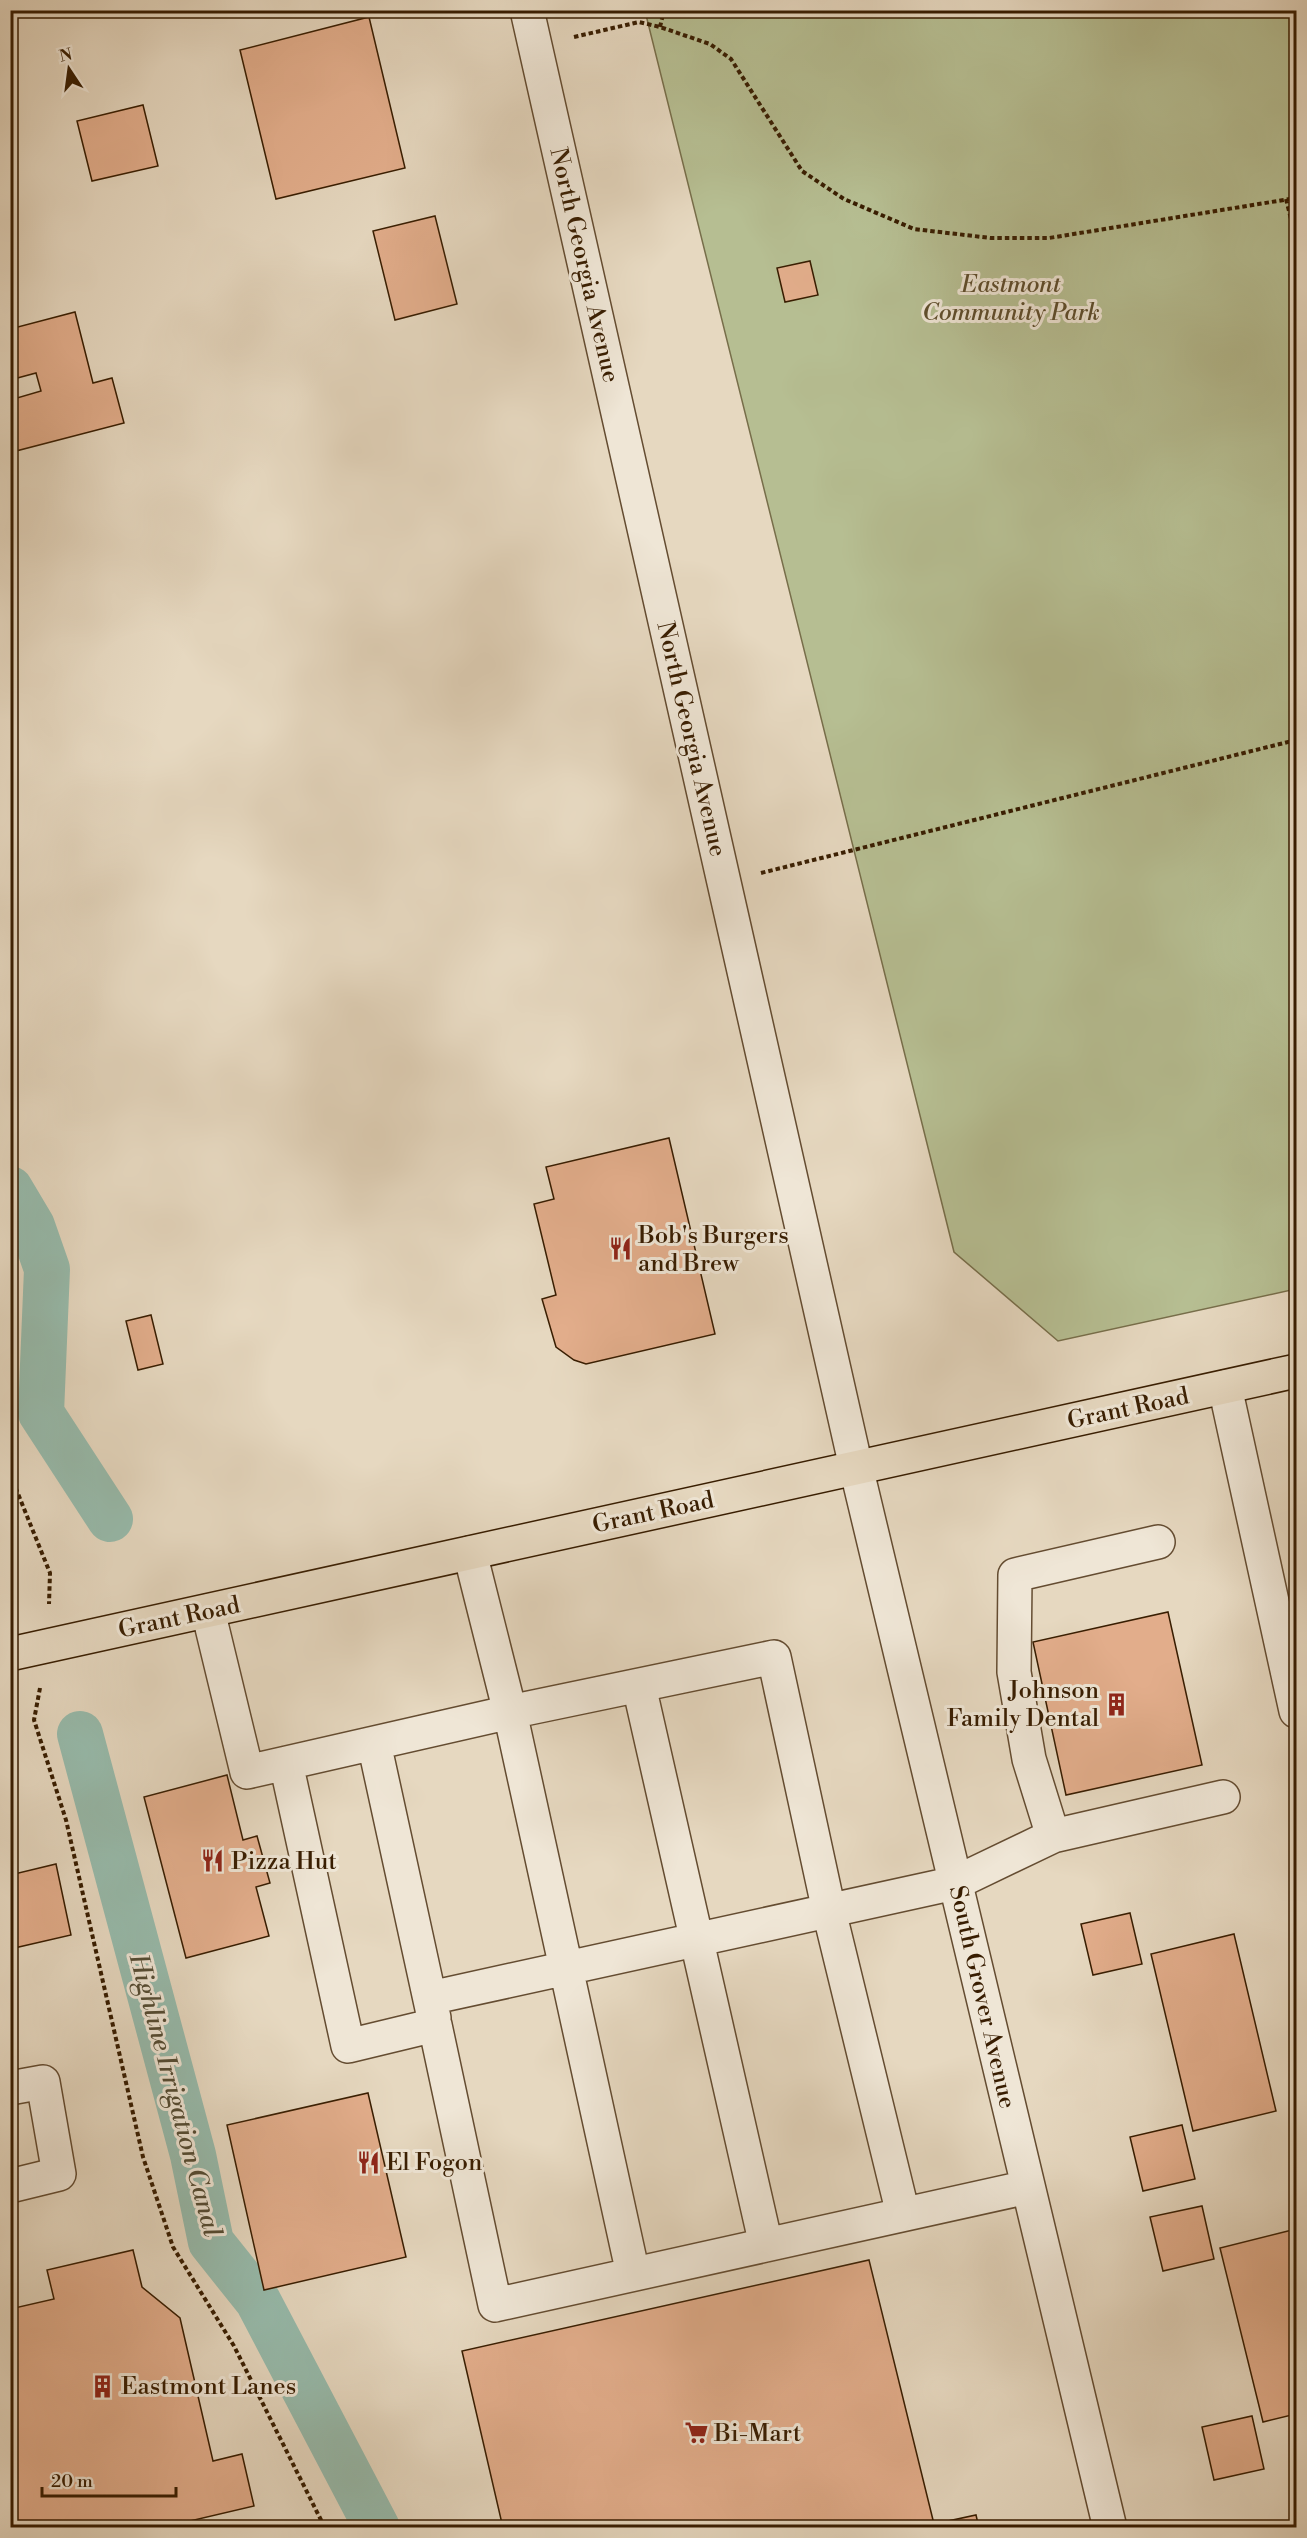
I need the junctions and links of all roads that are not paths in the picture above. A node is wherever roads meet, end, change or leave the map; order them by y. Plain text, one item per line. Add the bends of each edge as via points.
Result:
1 (527, 10) edge
2 (1296, 1371) edge
3 (1224, 1387) junction
4 (856, 1467) junction
5 (1158, 1542) dead end
6 (470, 1553) junction
7 (208, 1611) junction
8 (10, 1654) edge
9 (639, 1686) junction
10 (1296, 1711) edge
11 (510, 1712) junction
12 (374, 1743) junction
13 (286, 1763) junction
14 (1223, 1797) dead end
15 (1053, 1836) junction
16 (956, 1883) junction
17 (830, 1911) junction
18 (696, 1939) junction
19 (566, 1968) junction
20 (433, 2012) junction
21 (10, 2088) edge
22 (10, 2186) edge
23 (1028, 2187) junction
24 (903, 2214) junction
25 (766, 2245) junction
26 (633, 2274) junction
27 (1110, 2528) edge

1 - 4 street, North Georgia Avenue
2 - 3 main road, Grant Road
3 - 4 main road, Grant Road
3 - 10 street
4 - 6 main road, Grant Road
4 - 16 street, South Grover Avenue
5 - 15 street via 1015,1575 1014,1672 1029,1759
6 - 7 main road, Grant Road
6 - 11 street
7 - 8 main road, Grant Road
7 - 13 street via 247,1772
9 - 11 street
9 - 17 street via 774,1658
9 - 18 street
11 - 12 street
11 - 19 street
12 - 13 street
12 - 20 street
13 - 20 street via 348,2046
14 - 15 street
15 - 16 street
16 - 17 street
16 - 23 street, South Grover Avenue
17 - 18 street
17 - 24 street
18 - 19 street
18 - 25 street
19 - 20 street
19 - 26 street
20 - 26 street via 495,2305
21 - 22 street via 44,2082 59,2174
23 - 24 street
23 - 27 street, South Grover Avenue
24 - 25 street
25 - 26 street

